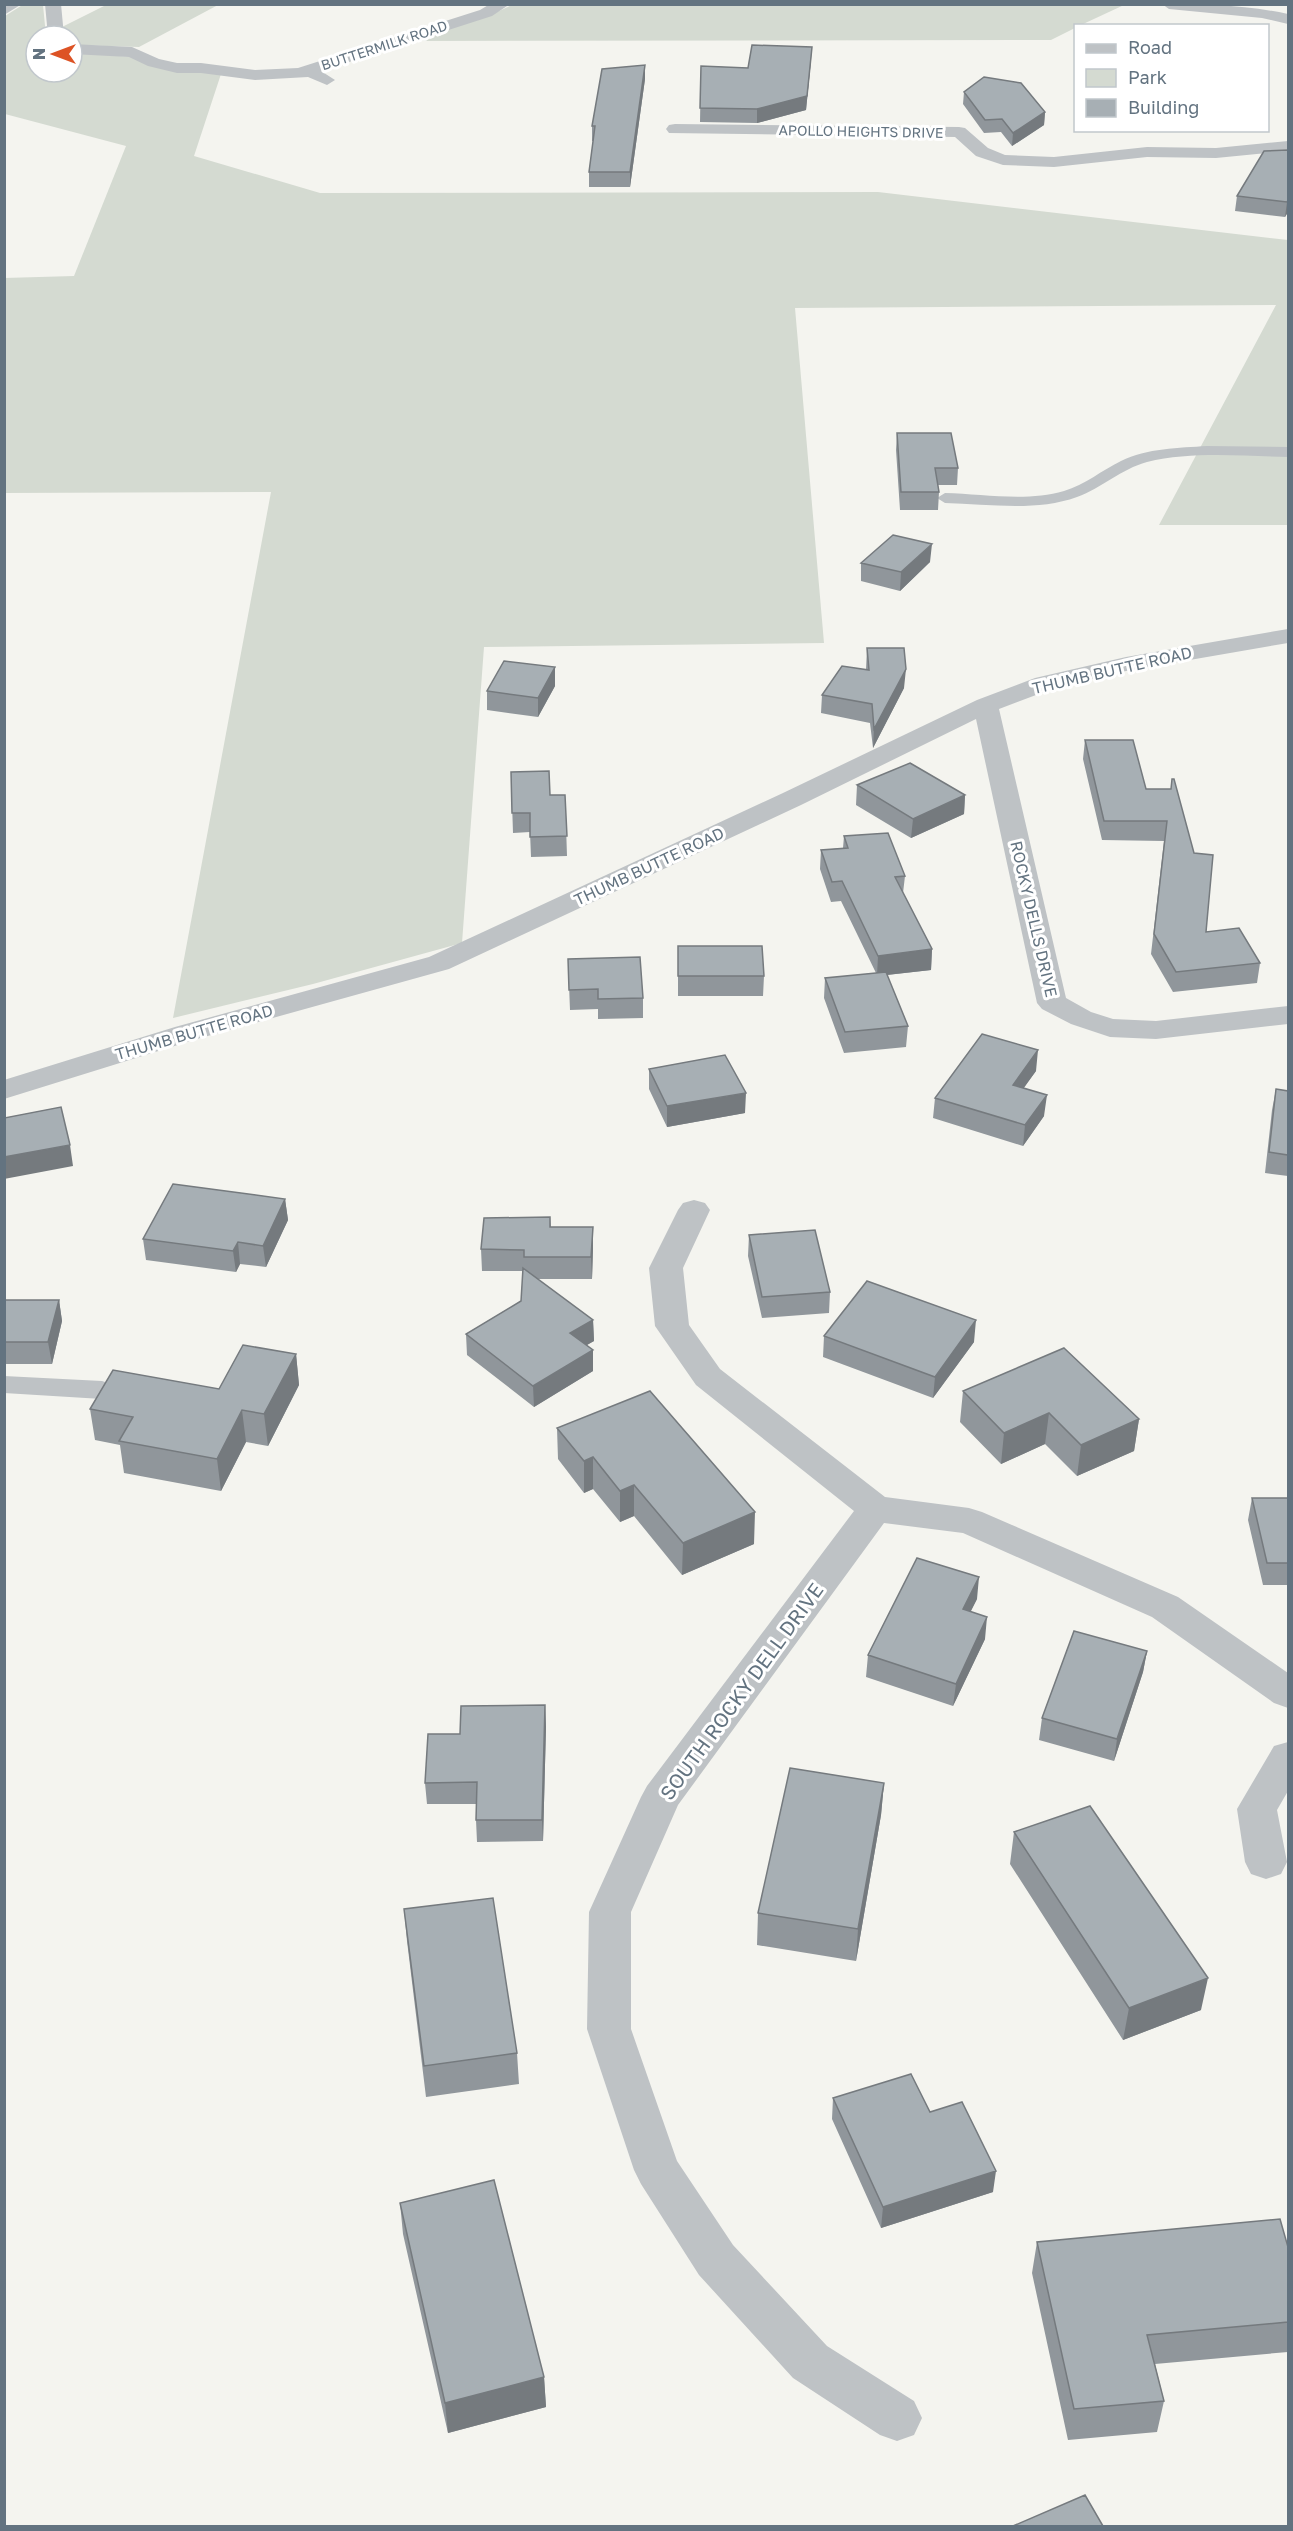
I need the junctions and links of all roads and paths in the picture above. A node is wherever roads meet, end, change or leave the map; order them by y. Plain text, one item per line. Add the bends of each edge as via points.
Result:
1 (15, 4) edge
2 (53, 4) edge
3 (502, 4) edge
4 (1169, 4) edge
5 (4, 10) edge
6 (1288, 19) edge
7 (55, 24) edge
8 (84, 50) edge
9 (298, 73) junction
10 (327, 80) dead end
11 (675, 129) dead end
12 (1288, 146) edge
13 (1288, 452) edge
14 (945, 498) dead end
15 (1288, 636) edge
16 (986, 705) junction
17 (1288, 1015) edge
18 (4, 1090) edge
19 (694, 1210) dead end
20 (4, 1384) edge
21 (102, 1390) edge
22 (875, 1509) junction
23 (1288, 1693) edge
24 (1288, 1757) edge
25 (1266, 1862) dead end
26 (897, 2418) dead end

1 - 5 street
2 - 7 street
3 - 9 street, BUTTERMILK ROAD via 486,13
4 - 6 street
8 - 9 street via 132,52 177,68 255,75
9 - 10 street via 311,72
11 - 12 street, APOLLO HEIGHTS DRIVE via 959,132 982,152 1003,160 1054,162 1148,152 1215,153
13 - 14 lane via 1160,455 1130,463 1069,495 1046,499
15 - 16 street, THUMB BUTTE ROAD via 1126,664 1044,683
16 - 17 street, ROCKY DELLS DRIVE via 1052,1003 1110,1029 1156,1030
16 - 18 street, THUMB BUTTE ROAD via 439,963 186,1033
19 - 22 street via 666,1268 672,1326 708,1377
20 - 21 lane
22 - 23 street via 969,1521 1165,1606
22 - 26 street, SOUTH ROCKY DELL DRIVE via 661,1797 610,1912 609,2029 657,2170 716,2260 810,2362
24 - 25 street via 1257,1809

